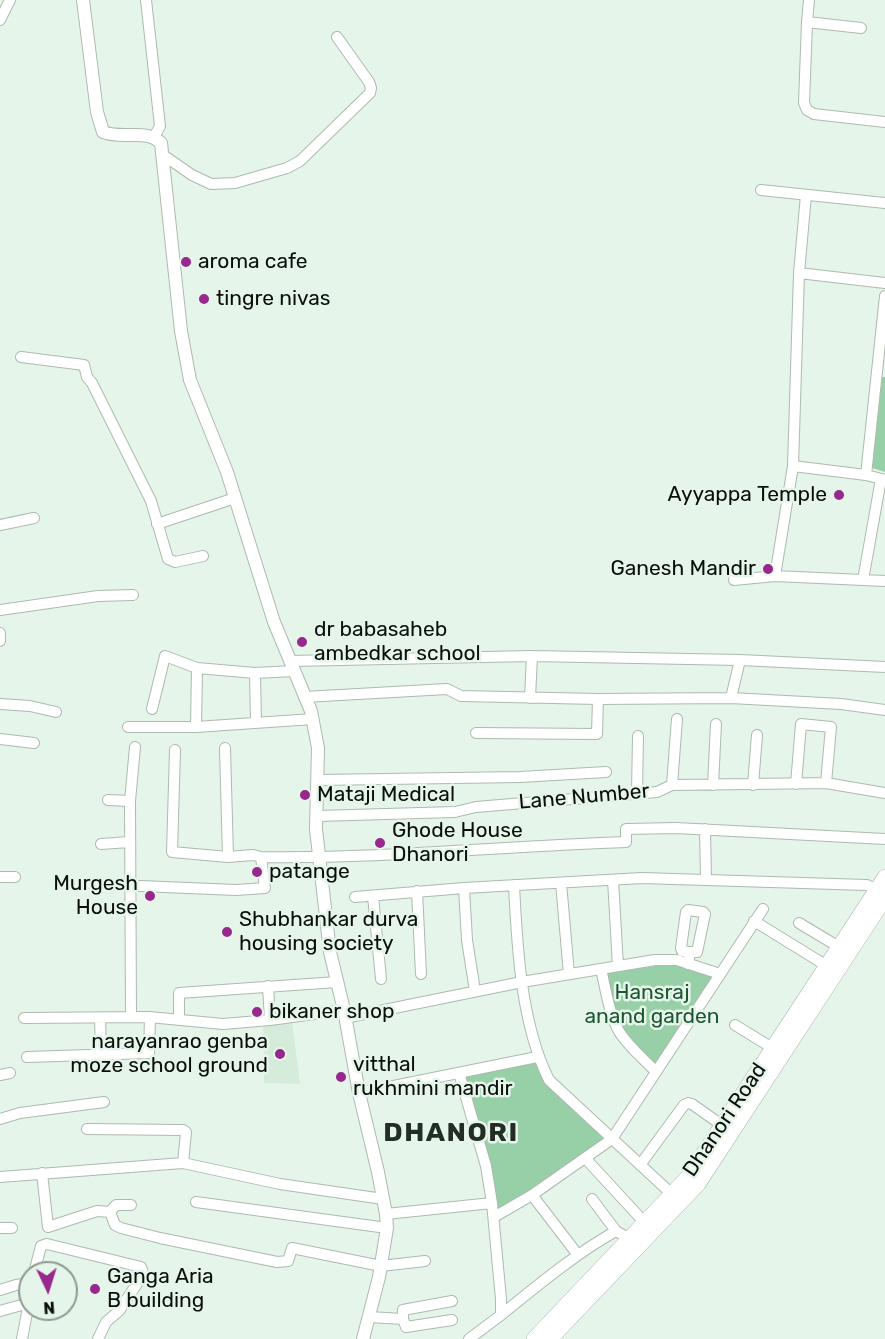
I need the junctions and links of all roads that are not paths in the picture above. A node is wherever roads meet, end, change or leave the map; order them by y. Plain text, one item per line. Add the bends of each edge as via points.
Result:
1 (10, 0) edge
2 (83, 0) edge
3 (146, 0) edge
4 (809, 0) edge
5 (0, 20) edge
6 (807, 22) junction
7 (861, 28) dead end
8 (338, 37) dead end
9 (885, 122) edge
10 (154, 137) junction
11 (163, 155) junction
12 (761, 190) dead end
13 (806, 195) junction
14 (885, 203) edge
15 (799, 273) junction
16 (885, 283) edge
17 (885, 296) edge
18 (21, 357) dead end
19 (881, 372) edge
20 (793, 466) junction
21 (866, 475) junction
22 (883, 479) edge
23 (235, 498) junction
24 (34, 518) dead end
25 (156, 524) junction
26 (0, 525) edge
27 (203, 556) dead end
28 (775, 576) junction
29 (734, 580) dead end
30 (863, 580) junction
31 (885, 581) edge
32 (134, 595) dead end
33 (0, 610) edge
34 (0, 633) edge
35 (0, 641) edge
36 (532, 656) junction
37 (740, 660) junction
38 (292, 666) junction
39 (885, 666) edge
40 (197, 668) junction
41 (255, 673) junction
42 (304, 697) junction
43 (530, 698) junction
44 (731, 698) junction
45 (598, 699) junction
46 (0, 704) edge
47 (152, 709) dead end
48 (885, 710) edge
49 (56, 712) dead end
50 (313, 719) junction
51 (677, 719) dead end
52 (255, 723) junction
53 (716, 724) dead end
54 (128, 727) dead end
55 (196, 727) junction
56 (476, 733) dead end
57 (757, 735) dead end
58 (638, 736) dead end
59 (0, 739) edge
60 (34, 743) dead end
61 (135, 747) dead end
62 (225, 748) dead end
63 (175, 750) dead end
64 (606, 772) dead end
65 (318, 780) junction
66 (826, 783) junction
67 (753, 784) junction
68 (796, 784) junction
69 (672, 785) junction
70 (713, 785) junction
71 (638, 793) junction
72 (885, 793) edge
73 (108, 800) dead end
74 (130, 801) junction
75 (317, 816) junction
76 (705, 829) junction
77 (885, 839) edge
78 (129, 842) junction
79 (100, 844) dead end
80 (228, 857) junction
81 (261, 857) junction
82 (319, 858) junction
83 (0, 877) edge
84 (15, 877) dead end
85 (706, 879) junction
86 (613, 880) junction
87 (561, 883) junction
88 (92, 884) dead end
89 (129, 884) junction
90 (514, 885) junction
91 (464, 888) junction
92 (883, 890) edge
93 (417, 891) junction
94 (373, 896) junction
95 (355, 897) dead end
96 (763, 909) dead end
97 (754, 921) junction
98 (800, 923) dead end
99 (839, 947) junction
100 (690, 952) dead end
101 (688, 964) junction
102 (618, 966) junction
103 (827, 966) junction
104 (601, 969) junction
105 (421, 974) dead end
106 (569, 974) junction
107 (720, 974) junction
108 (381, 979) dead end
109 (337, 982) junction
110 (522, 982) junction
111 (823, 983) junction
112 (268, 986) junction
113 (475, 991) junction
114 (344, 1014) junction
115 (131, 1017) junction
116 (24, 1018) dead end
117 (100, 1018) junction
118 (150, 1018) junction
119 (179, 1020) junction
120 (270, 1020) junction
121 (735, 1025) dead end
122 (774, 1049) junction
123 (101, 1053) junction
124 (27, 1057) dead end
125 (537, 1057) junction
126 (656, 1072) junction
127 (459, 1073) junction
128 (359, 1093) junction
129 (105, 1102) dead end
130 (0, 1119) edge
131 (723, 1126) junction
132 (87, 1129) dead end
133 (612, 1139) junction
134 (585, 1158) junction
135 (183, 1162) junction
136 (640, 1165) junction
137 (42, 1173) junction
138 (0, 1177) edge
139 (532, 1195) junction
140 (677, 1198) junction
141 (383, 1199) junction
142 (592, 1199) dead end
143 (196, 1202) dead end
144 (492, 1203) junction
145 (131, 1205) dead end
146 (110, 1212) junction
147 (386, 1214) junction
148 (494, 1218) junction
149 (645, 1223) junction
150 (0, 1228) edge
151 (12, 1228) dead end
152 (387, 1228) junction
153 (623, 1235) junction
154 (578, 1255) junction
155 (37, 1261) edge
156 (425, 1261) dead end
157 (381, 1266) junction
158 (18, 1285) edge
159 (0, 1290) edge
160 (452, 1301) dead end
161 (18, 1304) edge
162 (0, 1311) edge
163 (501, 1315) junction
164 (369, 1317) junction
165 (403, 1319) junction
166 (452, 1320) dead end
167 (25, 1321) edge
168 (553, 1330) edge
169 (22, 1339) edge
170 (98, 1339) edge
171 (363, 1339) edge
172 (470, 1339) edge
173 (534, 1339) edge

1 - 5 street
2 - 10 street via 103,132
3 - 10 street via 160,126
4 - 6 street
6 - 7 street
6 - 9 street via 807,110
8 - 11 street via 369,82 370,93 294,165 235,183 211,184
10 - 11 street via 161,143
11 - 23 street via 181,331 190,380
12 - 13 street
13 - 14 street
13 - 15 street
15 - 16 street
15 - 20 street
17 - 19 street
18 - 25 street via 84,365 143,483
19 - 21 street
20 - 21 street
20 - 28 street
21 - 22 street
22 - 30 street
23 - 25 street
23 - 38 street via 265,598
24 - 26 street
25 - 27 street via 171,561
28 - 29 street
28 - 30 street
30 - 31 street
32 - 33 street via 98,596
34 - 35 street
36 - 37 street
36 - 38 street
36 - 43 street
37 - 39 street
37 - 44 street
38 - 41 street
38 - 42 street
40 - 41 street
40 - 47 street via 165,656
40 - 55 street
41 - 52 street
42 - 43 street via 447,689 461,696
42 - 50 street
43 - 45 street
44 - 45 street
44 - 48 street
45 - 56 street via 597,734
46 - 49 street
50 - 52 street
50 - 65 street
51 - 69 street
52 - 55 street
53 - 70 street
54 - 55 street
57 - 67 street
58 - 71 street
59 - 60 street
61 - 74 street
62 - 80 street
63 - 80 street via 172,852
64 - 65 street
65 - 75 street
66 - 68 street, Lane Number
66 - 68 street via 831,727 801,724
66 - 72 street, Lane Number
67 - 68 street, Lane Number
67 - 70 street, Lane Number
69 - 70 street, Lane Number
69 - 71 street, Lane Number via 657,792
71 - 75 street, Lane Number via 455,812
73 - 74 street
74 - 78 street
75 - 82 street
76 - 77 street
76 - 82 street via 626,829 626,842
76 - 85 street
78 - 79 street
78 - 89 street
80 - 81 street
81 - 82 street
81 - 89 street via 265,888
82 - 109 street
83 - 84 street
85 - 86 street
85 - 92 street via 867,885
86 - 87 street
86 - 102 street
87 - 90 street
87 - 106 street
88 - 89 street
89 - 115 street
90 - 91 street
90 - 110 street
91 - 93 street
91 - 113 street
92 - 99 main road, Dhanori Road
92 - 111 main road, Dhanori Road
93 - 94 street
93 - 105 street
94 - 95 street
94 - 108 street
96 - 97 street
97 - 103 street
97 - 107 street
98 - 99 street
99 - 103 main road, Dhanori Road
100 - 101 street
101 - 102 street via 655,960
101 - 107 street
102 - 104 street
103 - 111 main road, Dhanori Road
104 - 106 street
104 - 126 street via 617,1028
106 - 110 street
107 - 126 street
109 - 112 street
109 - 114 street
110 - 113 street
110 - 125 street
111 - 122 main road, Dhanori Road
111 - 140 main road, Dhanori Road via 710,1169
112 - 119 street via 179,993
112 - 120 street
113 - 114 street
114 - 120 street
114 - 128 street
115 - 117 street
115 - 118 street
116 - 117 street
117 - 123 street
118 - 119 street
118 - 123 street via 149,1053
119 - 120 street
121 - 122 street
122 - 131 main road, Dhanori Road
123 - 124 street
125 - 127 street
125 - 133 street via 549,1080
126 - 133 street
127 - 128 street
127 - 144 street via 486,1166
128 - 141 street
129 - 130 street
131 - 136 street via 688,1103
131 - 140 main road, Dhanori Road
132 - 135 street via 183,1130
133 - 134 street
133 - 136 street
134 - 139 street
134 - 149 street
135 - 137 street
135 - 141 street via 280,1184
136 - 140 street
137 - 138 street
137 - 146 street via 48,1227 97,1211
139 - 148 street
139 - 154 street
140 - 149 main road, Dhanori Road
140 - 168 main road, Dhanori Road
141 - 147 street
142 - 153 street
143 - 152 street
144 - 147 street
144 - 148 street
145 - 146 street via 116,1205
146 - 157 street via 121,1228 277,1262 288,1261 292,1248
147 - 152 street
148 - 163 street
149 - 153 main road, Dhanori Road
150 - 151 street
152 - 157 street
153 - 154 street
153 - 168 main road, Dhanori Road
154 - 163 street
155 - 170 street via 41,1246 46,1244 141,1267 142,1276 119,1311 106,1322
156 - 157 street
157 - 164 street
158 - 159 street
160 - 165 street via 403,1310
161 - 162 street
163 - 172 street
164 - 165 street
164 - 171 street
165 - 166 street via 406,1327
167 - 169 street
168 - 173 main road, Dhanori Road

